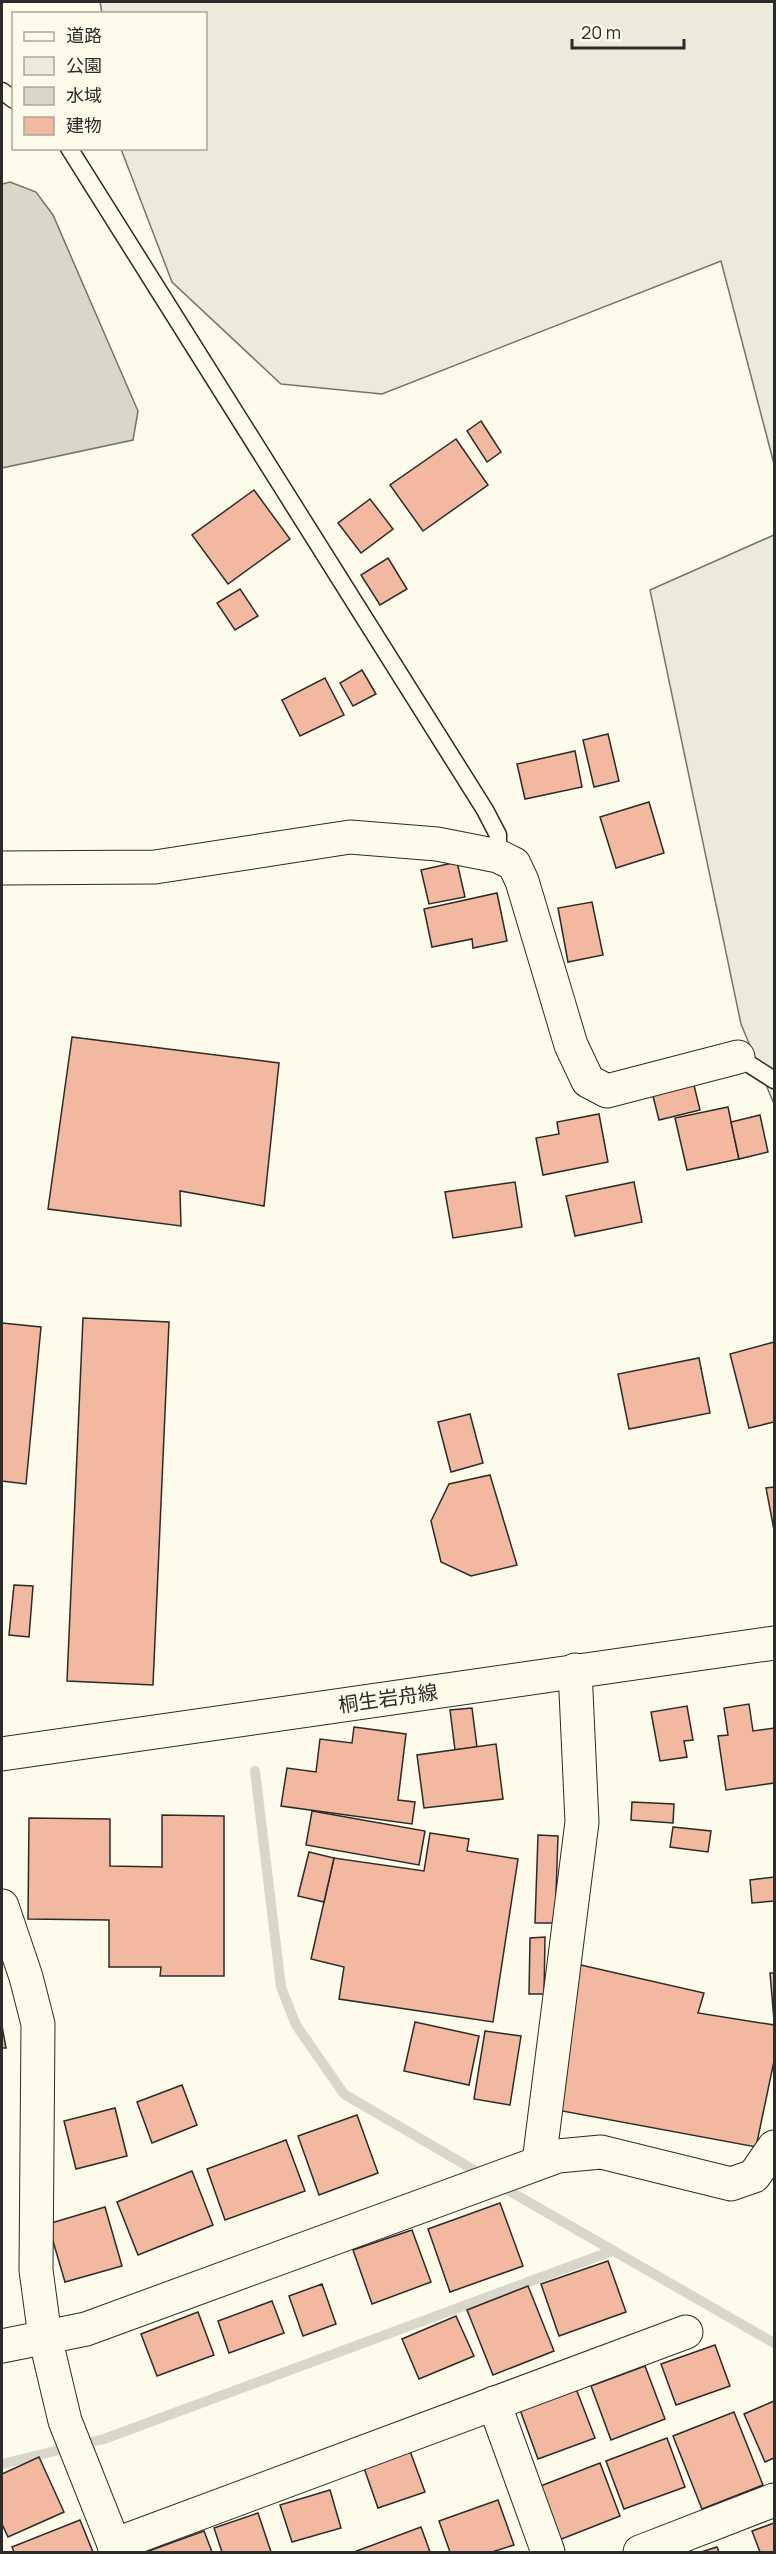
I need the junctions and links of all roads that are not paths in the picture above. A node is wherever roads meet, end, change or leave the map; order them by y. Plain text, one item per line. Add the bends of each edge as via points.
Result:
1 (70, 150) edge
2 (498, 856) junction
3 (2, 868) edge
4 (738, 1057) joint
5 (774, 1080) edge
6 (774, 1643) edge
7 (575, 1670) junction
8 (2, 1754) edge
9 (2, 1906) edge
10 (774, 2147) edge
11 (539, 2162) junction
12 (686, 2332) dead end
13 (45, 2337) junction
14 (2, 2346) edge
15 (494, 2403) junction
16 (774, 2500) edge
17 (115, 2549) edge
18 (548, 2553) edge
19 (640, 2553) edge

1 - 2 lane via 485,810 498,836
2 - 3 street via 437,844 350,837 155,867
2 - 4 street via 514,864 522,881 571,1045 588,1081 606,1091
4 - 5 lane
6 - 7 street, 桐生岩舟線
7 - 8 street, 桐生岩舟線
7 - 11 street via 582,1822
9 - 13 street via 38,2024 36,2270
10 - 11 street via 754,2176 731,2184 601,2152
11 - 13 street via 97,2325
12 - 15 street
13 - 14 street
13 - 17 street via 65,2421
15 - 17 street
15 - 18 street
16 - 19 street

